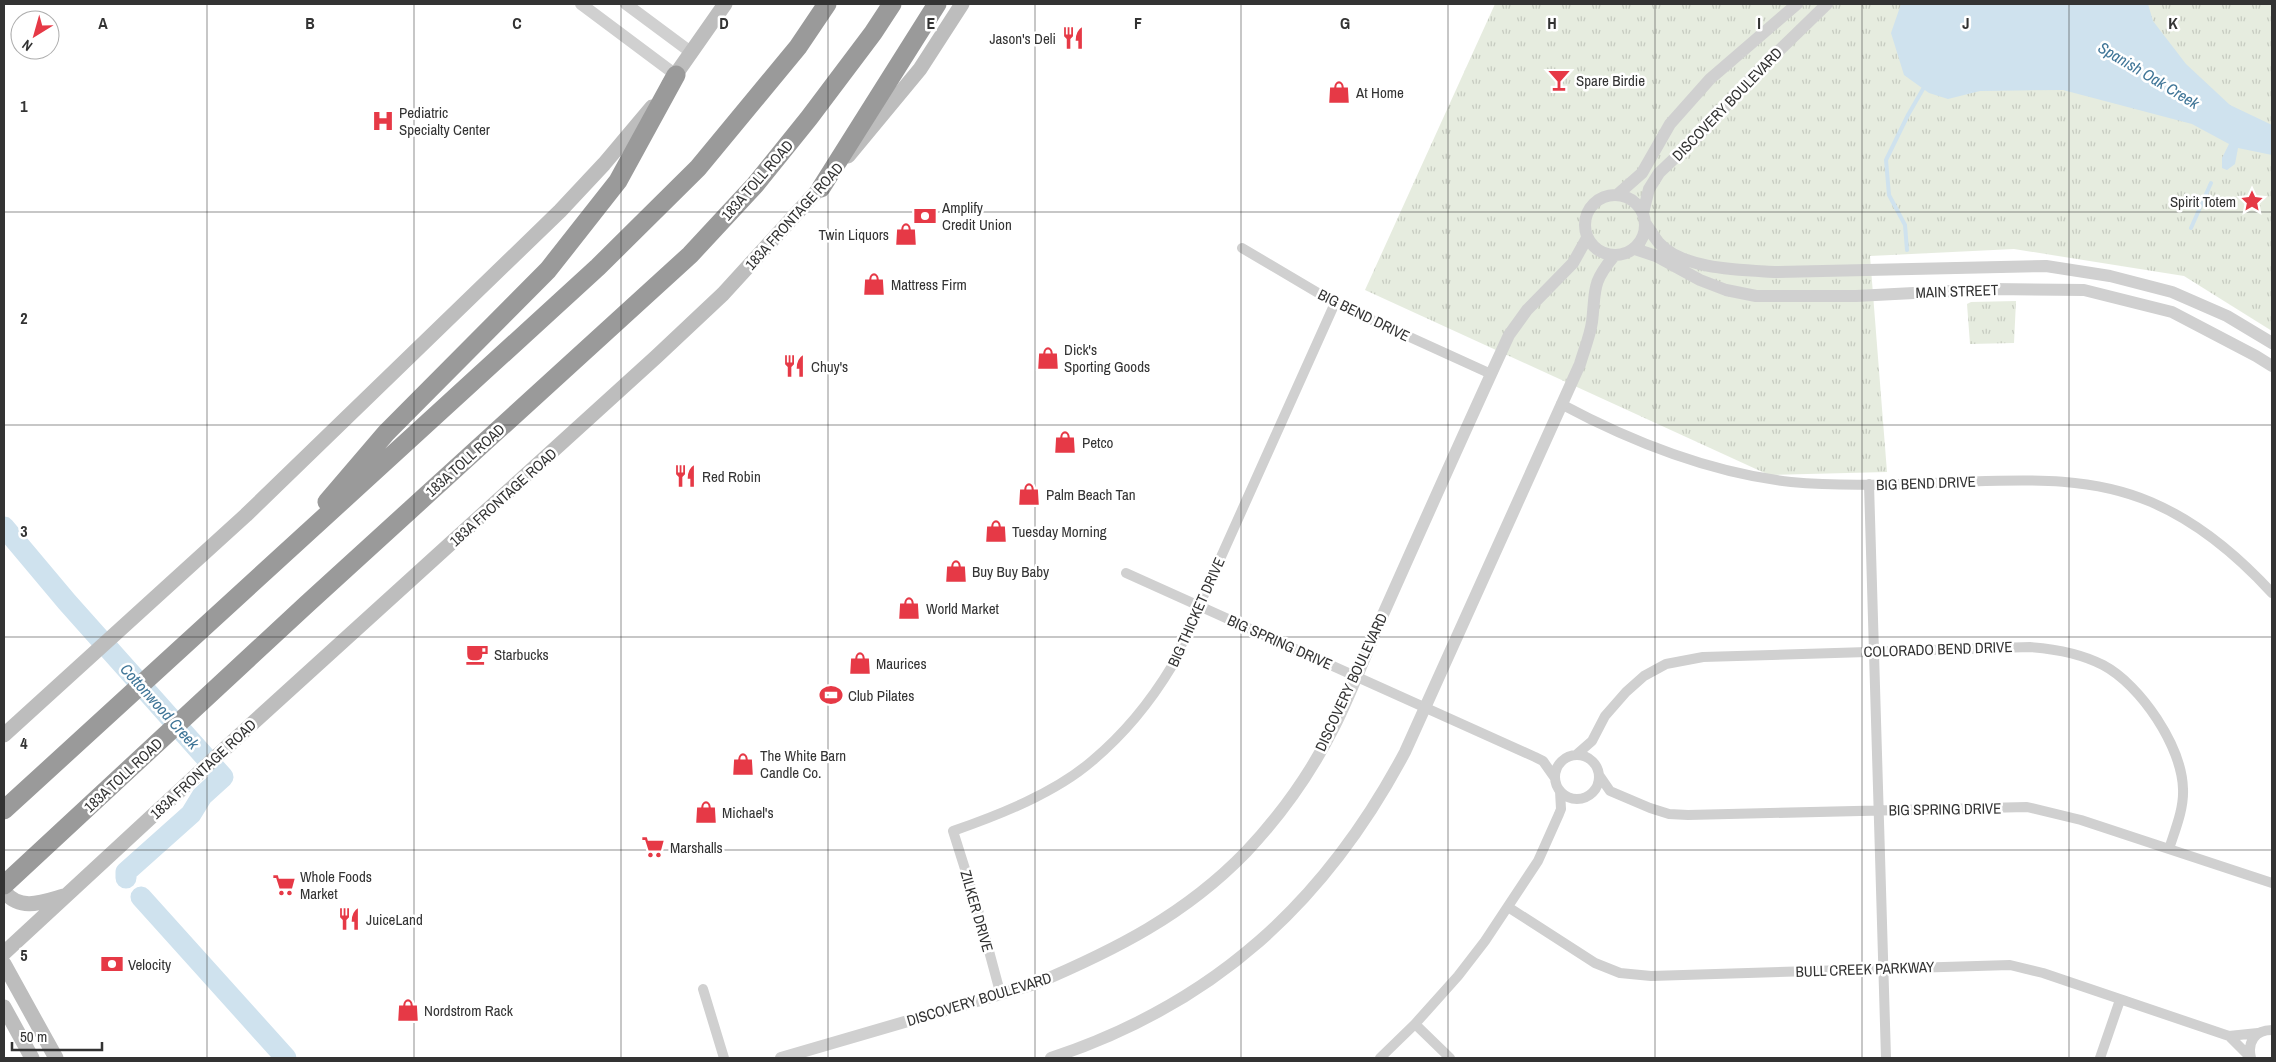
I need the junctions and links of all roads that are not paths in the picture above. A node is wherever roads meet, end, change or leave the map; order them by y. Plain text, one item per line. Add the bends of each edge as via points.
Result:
1 (582, 4) edge
2 (626, 4) edge
3 (725, 4) edge
4 (827, 4) edge
5 (892, 4) edge
6 (937, 4) edge
7 (962, 4) edge
8 (1796, 4) edge
9 (1827, 4) edge
10 (692, 53) junction
11 (676, 75) junction
12 (821, 188) junction
13 (1617, 195) junction
14 (1644, 218) junction
15 (1587, 238) junction
16 (1242, 248) dead end
17 (1635, 249) junction
18 (1614, 256) junction
19 (1944, 267) junction
20 (1944, 291) junction
21 (2178, 295) junction
22 (1335, 302) junction
23 (2172, 312) junction
24 (2272, 343) edge
25 (2272, 366) edge
26 (1491, 374) junction
27 (1561, 404) junction
28 (1869, 484) junction
29 (272, 565) junction
30 (1126, 573) dead end
31 (2272, 593) edge
32 (1199, 606) junction
33 (1873, 651) junction
34 (1355, 676) junction
35 (1424, 708) junction
36 (4, 735) edge
37 (1592, 741) junction
38 (1576, 755) junction
39 (1563, 760) junction
40 (1543, 761) junction
41 (1595, 764) junction
42 (1599, 775) junction
43 (1555, 778) junction
44 (1560, 791) junction
45 (1610, 791) junction
46 (1589, 796) junction
47 (1578, 799) junction
48 (1561, 809) junction
49 (4, 810) edge
50 (1878, 810) junction
51 (953, 830) joint
52 (2169, 848) junction
53 (2272, 883) edge
54 (4, 885) edge
55 (4, 891) edge
56 (68, 894) junction
57 (1508, 907) junction
58 (4, 953) edge
59 (4, 964) edge
60 (1884, 968) junction
61 (703, 989) dead end
62 (1000, 992) junction
63 (2120, 1000) junction
64 (4, 1006) edge
65 (4, 1024) edge
66 (1415, 1024) junction
67 (2267, 1029) edge
68 (20, 1036) junction
69 (2229, 1036) junction
70 (32, 1058) edge
71 (56, 1058) edge
72 (724, 1058) edge
73 (781, 1058) edge
74 (1051, 1058) edge
75 (1380, 1058) edge
76 (1450, 1058) edge
77 (1886, 1058) edge
78 (2100, 1058) edge
79 (2250, 1058) edge

1 - 11 street
2 - 10 street
3 - 10 main road
4 - 29 highway via 798,47 698,168 591,273
5 - 54 highway, 183A TOLL ROAD via 803,126 755,185 690,255
6 - 12 highway
7 - 12 main road, 183A FRONTAGE ROAD via 920,69
8 - 13 street, DISCOVERY BOULEVARD via 1710,79 1670,124 1642,173
9 - 14 street, DISCOVERY BOULEVARD via 1659,173 1649,189
10 - 11 main road
11 - 29 highway via 618,181 548,270 386,433
11 - 36 main road via 604,164 560,211 246,515
12 - 56 main road, 183A FRONTAGE ROAD via 722,294 656,357
13 - 14 street via 1633,200
13 - 15 street via 1602,197 1590,207 1584,222
14 - 17 street via 1645,233
14 - 19 street, MAIN STREET via 1660,244 1681,257 1708,265 1776,272
15 - 18 street via 1598,251
15 - 26 street, DISCOVERY BOULEVARD via 1573,263 1544,290 1509,335
16 - 22 street, BIG BEND DRIVE
17 - 18 street
17 - 20 street, MAIN STREET via 1656,256 1700,280 1756,296 1856,296
18 - 27 street via 1596,282 1587,343
19 - 20 street
19 - 21 street, MAIN STREET via 2046,266 2110,276
20 - 23 street, MAIN STREET via 2084,290
21 - 23 street
21 - 24 street, MAIN STREET via 2227,316
22 - 26 street, BIG BEND DRIVE
22 - 32 street, BIG THICKET DRIVE
23 - 25 street, MAIN STREET
26 - 34 street, DISCOVERY BOULEVARD
27 - 28 street, BIG BEND DRIVE via 1693,461 1790,482
27 - 35 street
28 - 31 street, BIG BEND DRIVE via 2059,480 2114,490 2151,502 2186,521 2218,542
28 - 33 street
29 - 49 highway
30 - 32 street, BIG SPRING DRIVE
32 - 34 street, BIG SPRING DRIVE
32 - 51 street, BIG THICKET DRIVE via 1163,682 1092,762 1046,791 1000,814
33 - 37 street, COLORADO BEND DRIVE via 1703,656 1666,664 1644,676 1626,692 1605,716
33 - 50 street
33 - 52 street, COLORADO BEND DRIVE via 2030,647 2073,652 2105,666 2144,702 2178,759 2184,792
34 - 35 street, BIG SPRING DRIVE
34 - 62 street, DISCOVERY BOULEVARD via 1335,724 1298,788 1246,852 1199,895 1169,918 1112,950 1035,984
35 - 40 street, BIG SPRING DRIVE
35 - 74 street via 1389,783 1359,829 1317,884 1276,928 1234,964 1153,1015 1094,1044
37 - 38 street, COLORADO BEND DRIVE
37 - 41 street
38 - 39 street
38 - 41 street
39 - 40 street, BIG SPRING DRIVE
39 - 43 street
40 - 43 street
41 - 42 street
42 - 45 street
42 - 46 street via 1597,787
43 - 44 street
44 - 47 street via 1565,796
44 - 48 street
45 - 46 street
45 - 50 street, BIG SPRING DRIVE via 1669,814
46 - 47 street
47 - 48 street
48 - 57 street via 1538,861
50 - 52 street, BIG SPRING DRIVE via 2027,807
50 - 60 street
51 - 62 street, ZILKER DRIVE
52 - 53 street, BIG SPRING DRIVE
55 - 56 main road via 16,901 29,905
56 - 58 main road, 183A FRONTAGE ROAD
57 - 60 street, BULL CREEK PARKWAY via 1594,963 1620,973 1651,976
57 - 66 street via 1458,976
59 - 71 main road
60 - 63 street, BULL CREEK PARKWAY via 2010,965
60 - 77 street
61 - 72 street
62 - 73 street, DISCOVERY BOULEVARD
63 - 69 street, BULL CREEK PARKWAY
63 - 78 street
64 - 68 main road
65 - 68 main road
66 - 75 street
66 - 76 street
67 - 69 street, BULL CREEK PARKWAY
67 - 79 street via 2250,1044
68 - 70 main road
69 - 79 street, BULL CREEK PARKWAY

